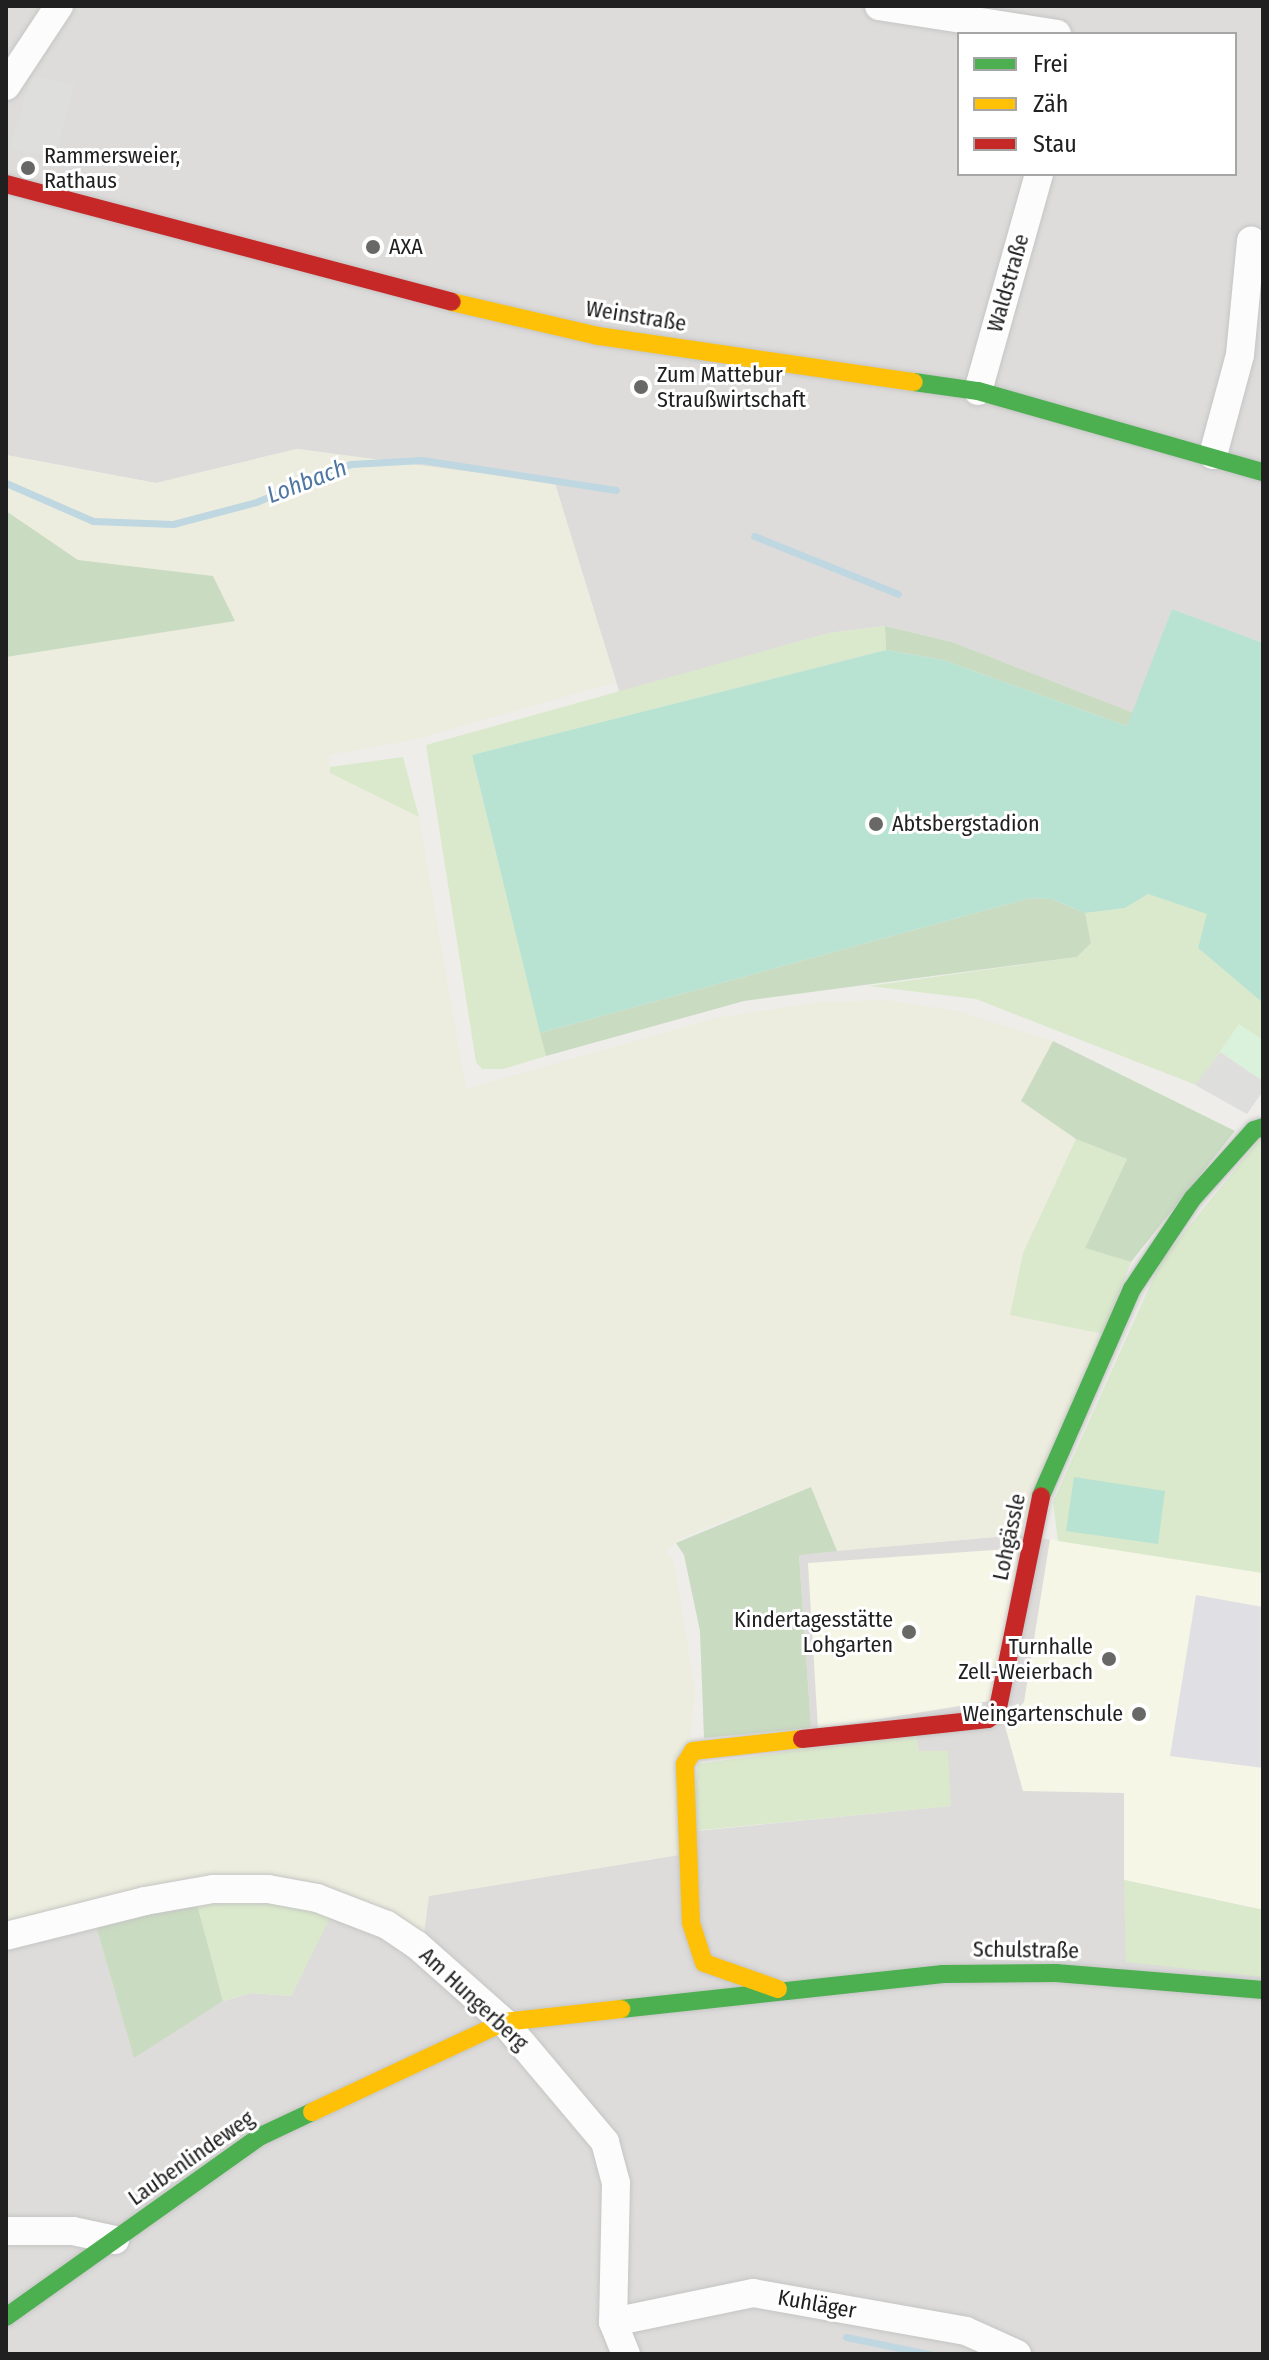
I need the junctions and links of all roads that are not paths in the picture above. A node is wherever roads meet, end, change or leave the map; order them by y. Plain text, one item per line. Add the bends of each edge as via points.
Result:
1 (59, 6) edge
2 (879, 6) edge
3 (1044, 32) edge
4 (6, 86) edge
5 (1038, 176) edge
6 (6, 184) edge
7 (1251, 241) dead end
8 (978, 391) junction
9 (1213, 455) junction
10 (1263, 472) edge
11 (1263, 1127) edge
12 (693, 1751) joint
13 (6, 1936) edge
14 (1263, 1990) edge
15 (788, 1993) junction
16 (504, 2022) junction
17 (6, 2231) edge
18 (115, 2240) junction
19 (6, 2317) edge
20 (613, 2322) junction
21 (626, 2354) edge
22 (1017, 2354) edge

1 - 4 street
2 - 3 street
5 - 8 street, Waldstraße
6 - 8 street, Weinstraße via 598,336
7 - 9 street via 1240,355
8 - 9 street, Weinstraße
9 - 10 street, Weinstraße
11 - 12 street, Lohgässle via 1254,1130 1193,1198 1132,1289 1041,1495 997,1713 988,1719
12 - 15 street, Schulstraße via 685,1764 686,1851 691,1923 704,1963
13 - 16 street, Am Hungerberg via 145,1901 213,1889 268,1889 317,1898 387,1925 444,1966
14 - 15 street, Schulstraße via 1042,1973 943,1974
15 - 16 street, Schulstraße
16 - 18 street, Laubenlindeweg via 261,2136
16 - 20 street, Am Hungerberg via 605,2142 616,2183
17 - 18 street via 73,2231
18 - 19 street, Laubenlindeweg
20 - 21 street, Am Hungerberg
20 - 22 street, Kuhläger via 753,2293 966,2331

